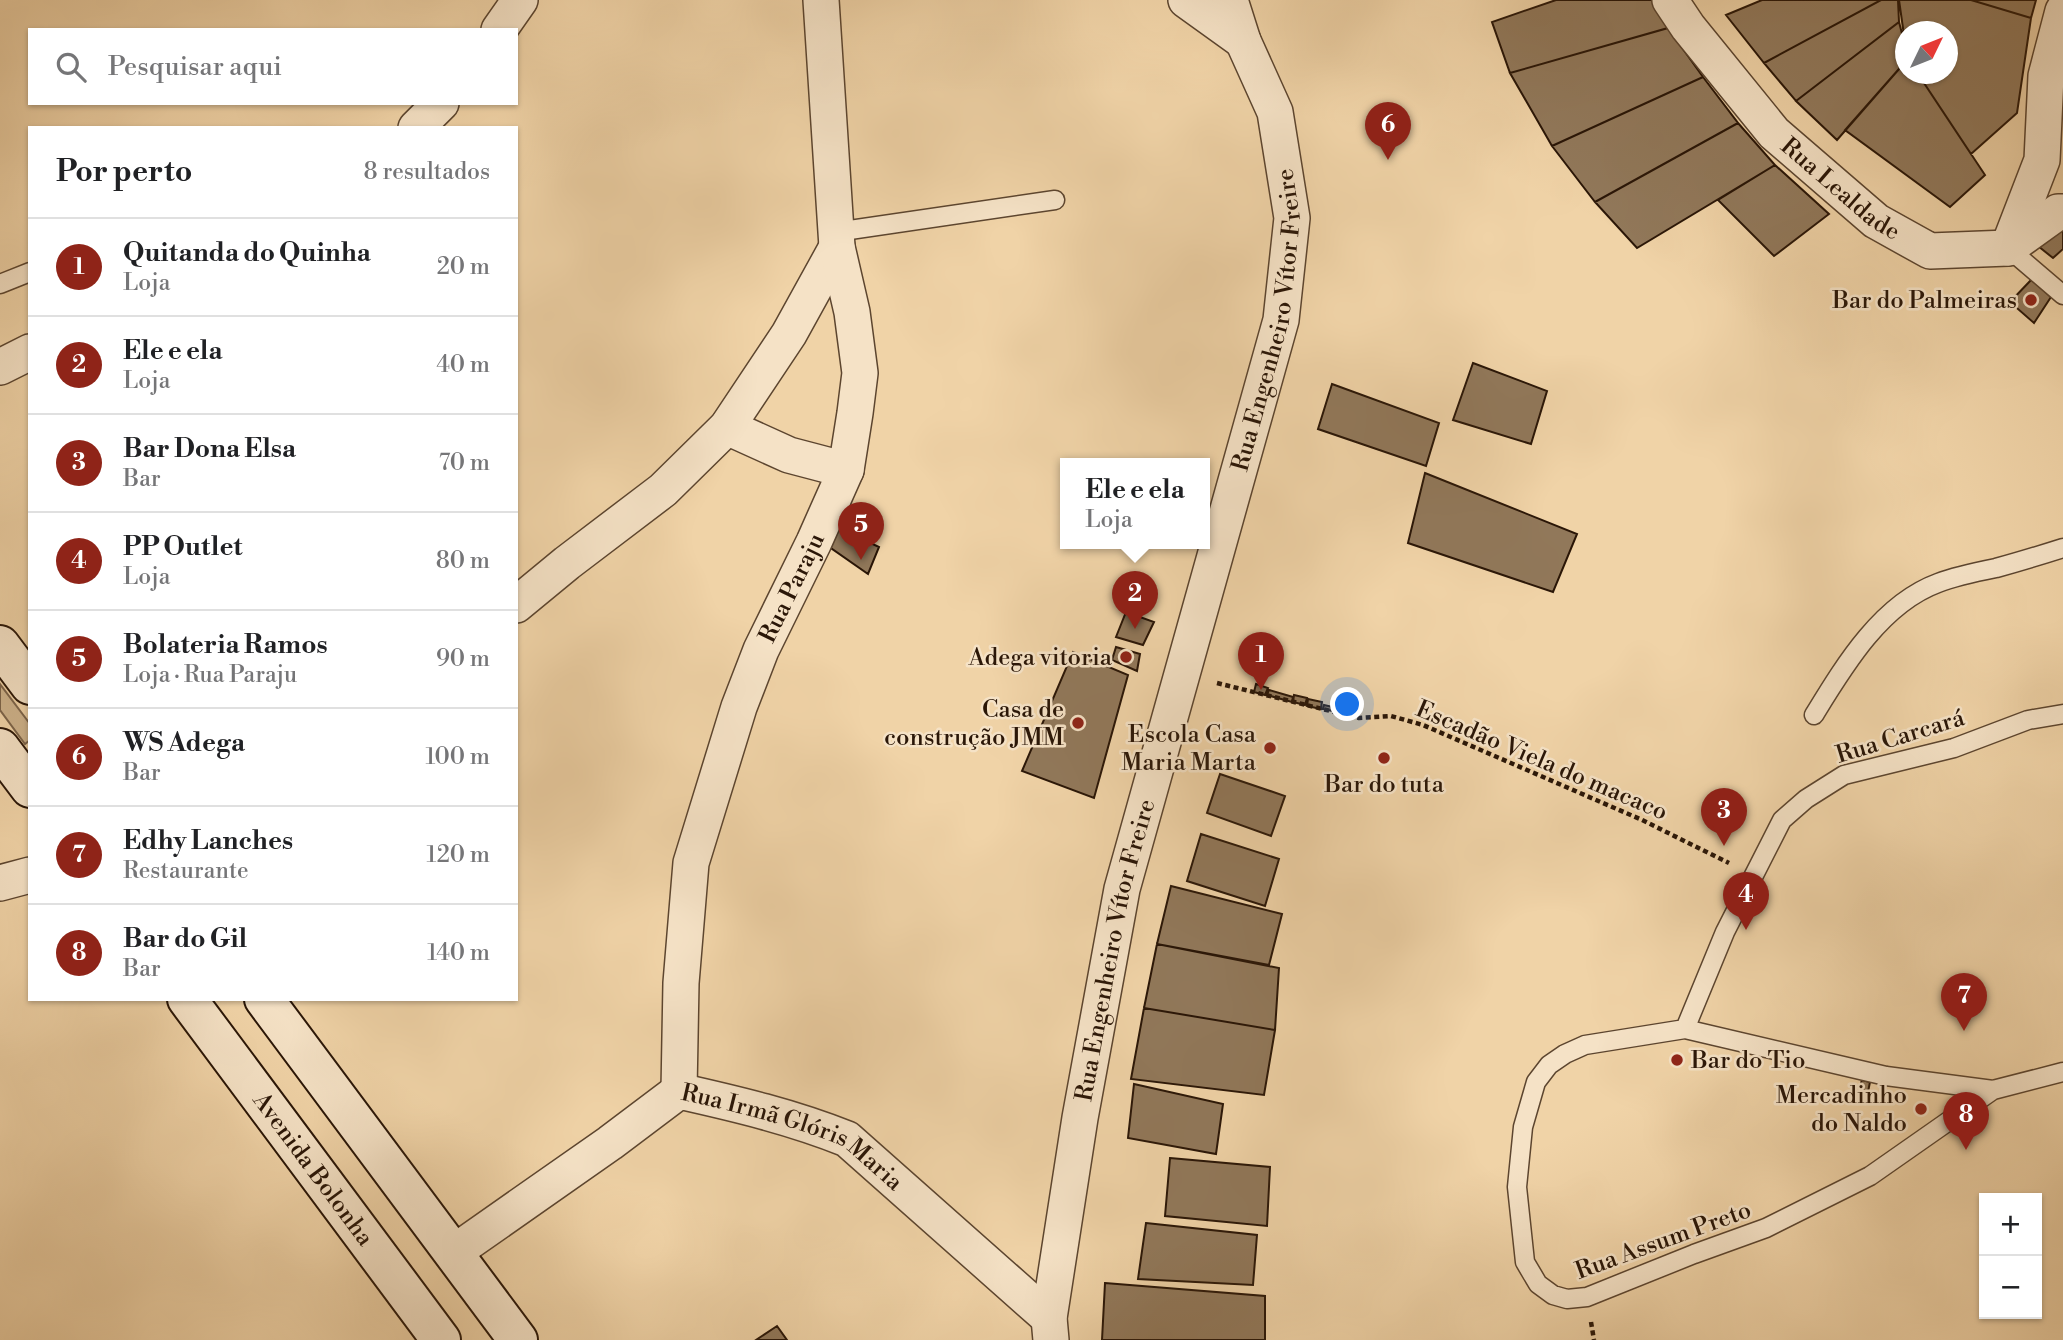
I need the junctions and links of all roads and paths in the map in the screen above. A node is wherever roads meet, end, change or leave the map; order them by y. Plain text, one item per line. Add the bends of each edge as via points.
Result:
1 (520, 0) edge
2 (821, 0) edge
3 (1186, 0) edge
4 (1230, 0) edge
5 (1670, 0) edge
6 (2063, 11) edge
7 (500, 28) edge
8 (1243, 41) junction
9 (439, 105) edge
10 (417, 126) edge
11 (1055, 200) dead end
12 (2063, 212) edge
13 (836, 240) junction
14 (2008, 248) junction
15 (28, 273) edge
16 (0, 284) edge
17 (2063, 295) edge
18 (28, 353) edge
19 (0, 367) edge
20 (727, 427) junction
21 (846, 470) junction
22 (2063, 548) edge
23 (518, 604) edge
24 (0, 645) edge
25 (1182, 673) junction
26 (28, 682) edge
27 (2063, 714) edge
28 (1814, 715) dead end
29 (0, 748) edge
30 (28, 785) edge
31 (1754, 875) junction
32 (28, 876) edge
33 (0, 883) edge
34 (188, 1001) edge
35 (265, 1001) edge
36 (1685, 1030) junction
37 (2063, 1073) edge
38 (1993, 1090) junction
39 (679, 1091) junction
40 (453, 1253) junction
41 (1050, 1329) edge
42 (441, 1340) edge
43 (518, 1340) edge

1 - 7 street
2 - 13 street, Rua Paraju
3 - 8 street
4 - 8 street, Rua Engenheiro Vítor Freire
5 - 14 street, Rua Lealdade via 1774,133 1876,221 1930,251
6 - 14 street via 2046,76 2042,160
8 - 25 street, Rua Engenheiro Vítor Freire via 1275,112 1292,218 1281,320
9 - 10 street
11 - 13 lane
12 - 14 street
13 - 20 street via 789,334
13 - 21 street, Rua Paraju via 860,373
14 - 17 lane
15 - 16 lane
18 - 19 street
20 - 21 street via 789,455
20 - 23 street via 663,490
21 - 39 street, Rua Paraju via 761,650 691,863 681,983
22 - 28 lane via 1936,583 1916,594 1874,630
24 - 26 main road
25 - 31 path, Escadão Viela do macaco via 1334,713 1359,718 1391,716 1423,725 1640,819
25 - 41 street, Rua Engenheiro Vítor Freire via 1122,889 1080,1118
27 - 31 lane, Rua Carcará via 2028,720 1954,748 1844,775 1782,820
29 - 30 main road
31 - 36 lane, Rua Carcará via 1724,932
32 - 33 street
34 - 42 main road, Avenida Bolonha
35 - 40 main road
36 - 38 lane, Rua Assum Preto via 1886,1076
36 - 38 lane, Rua Assum Preto via 1585,1045 1549,1065 1536,1082 1523,1126 1517,1187 1525,1262 1538,1284 1553,1295 1587,1297 1766,1228 1870,1176
37 - 38 lane, Rua Assum Preto
39 - 40 street, Rua Irmã Glóris Maria
39 - 41 street, Rua Irmã Glóris Maria via 807,1123 847,1139
40 - 43 main road

